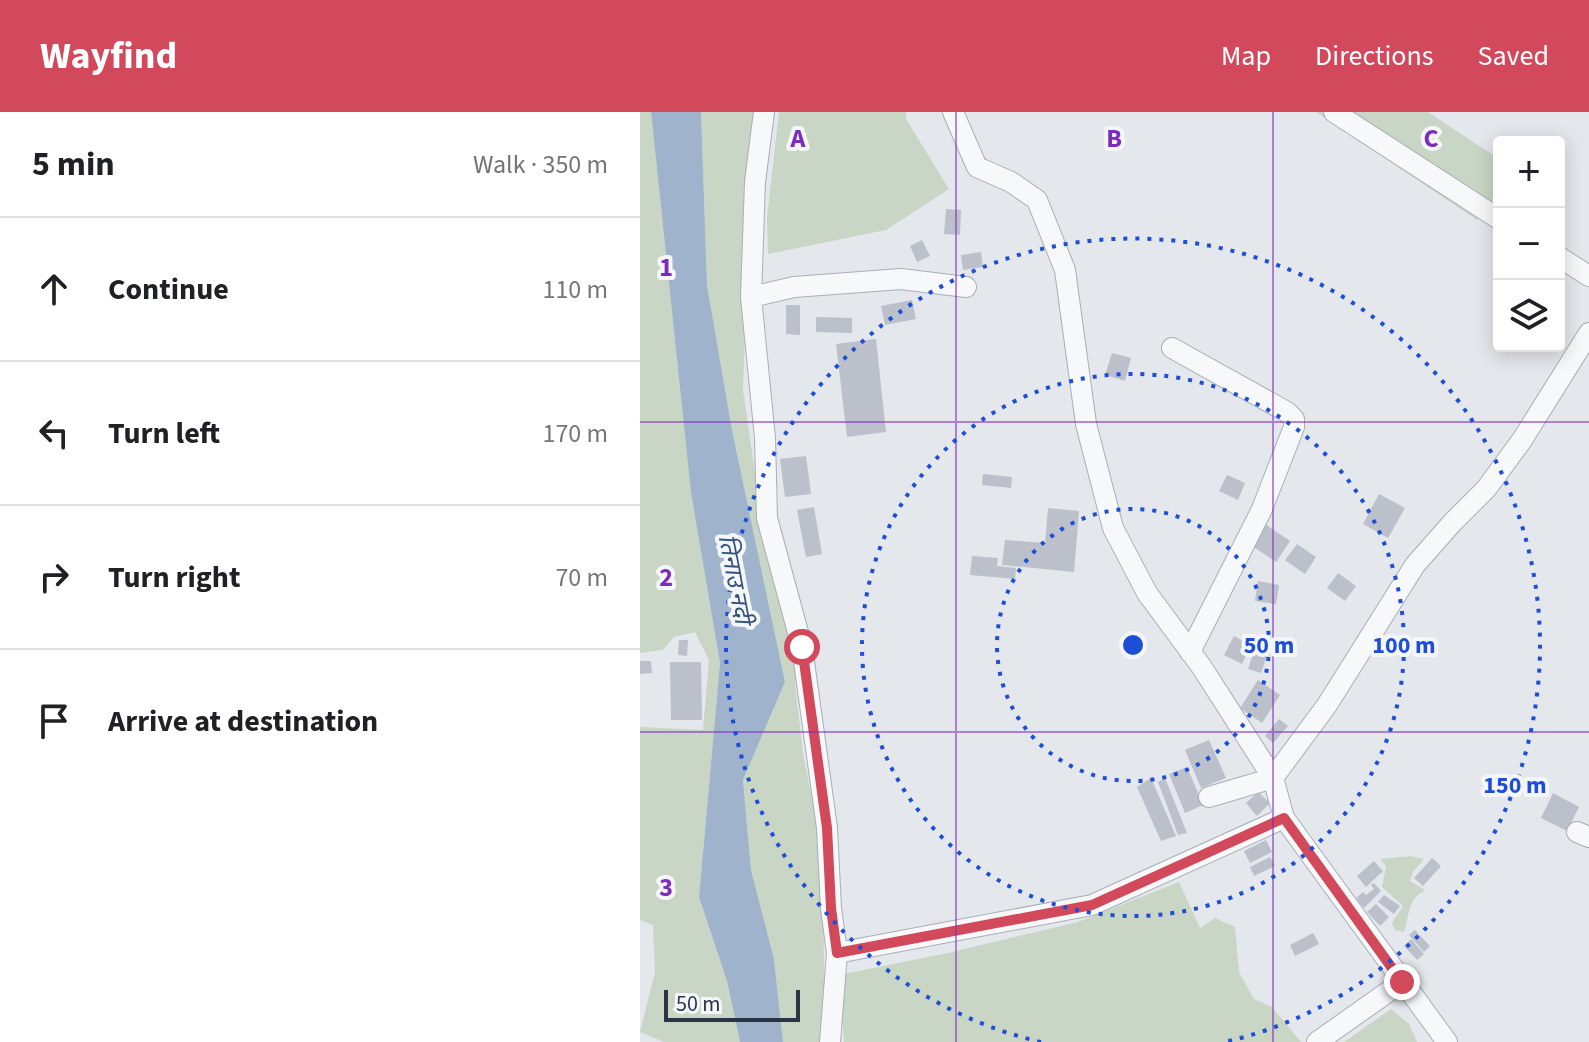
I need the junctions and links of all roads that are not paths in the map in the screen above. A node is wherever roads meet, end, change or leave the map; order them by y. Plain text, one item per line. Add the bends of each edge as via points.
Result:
1 (764, 112) edge
2 (953, 112) edge
3 (1334, 112) edge
4 (1493, 215) edge
5 (1565, 261) edge
6 (1589, 276) edge
7 (966, 287) dead end
8 (751, 297) junction
9 (1589, 333) edge
10 (1172, 348) dead end
11 (1190, 652) junction
12 (1273, 778) junction
13 (1209, 797) dead end
14 (1284, 818) junction
15 (837, 953) junction
16 (1402, 982) junction
17 (830, 1042) edge
18 (1317, 1042) edge
19 (1447, 1042) edge

1 - 8 street via 755,182
2 - 11 street via 977,167 1037,200 1065,270 1086,424 1113,528 1147,593
3 - 4 street
5 - 6 street
7 - 8 street via 901,279 794,287
8 - 15 street via 767,518 802,647 827,828
9 - 12 street via 1486,489 1415,565 1327,705
10 - 11 street via 1294,419 1262,509
11 - 12 street
12 - 13 street
12 - 14 street
14 - 15 street via 1092,905
14 - 16 street
15 - 17 street
16 - 18 street
16 - 19 street

